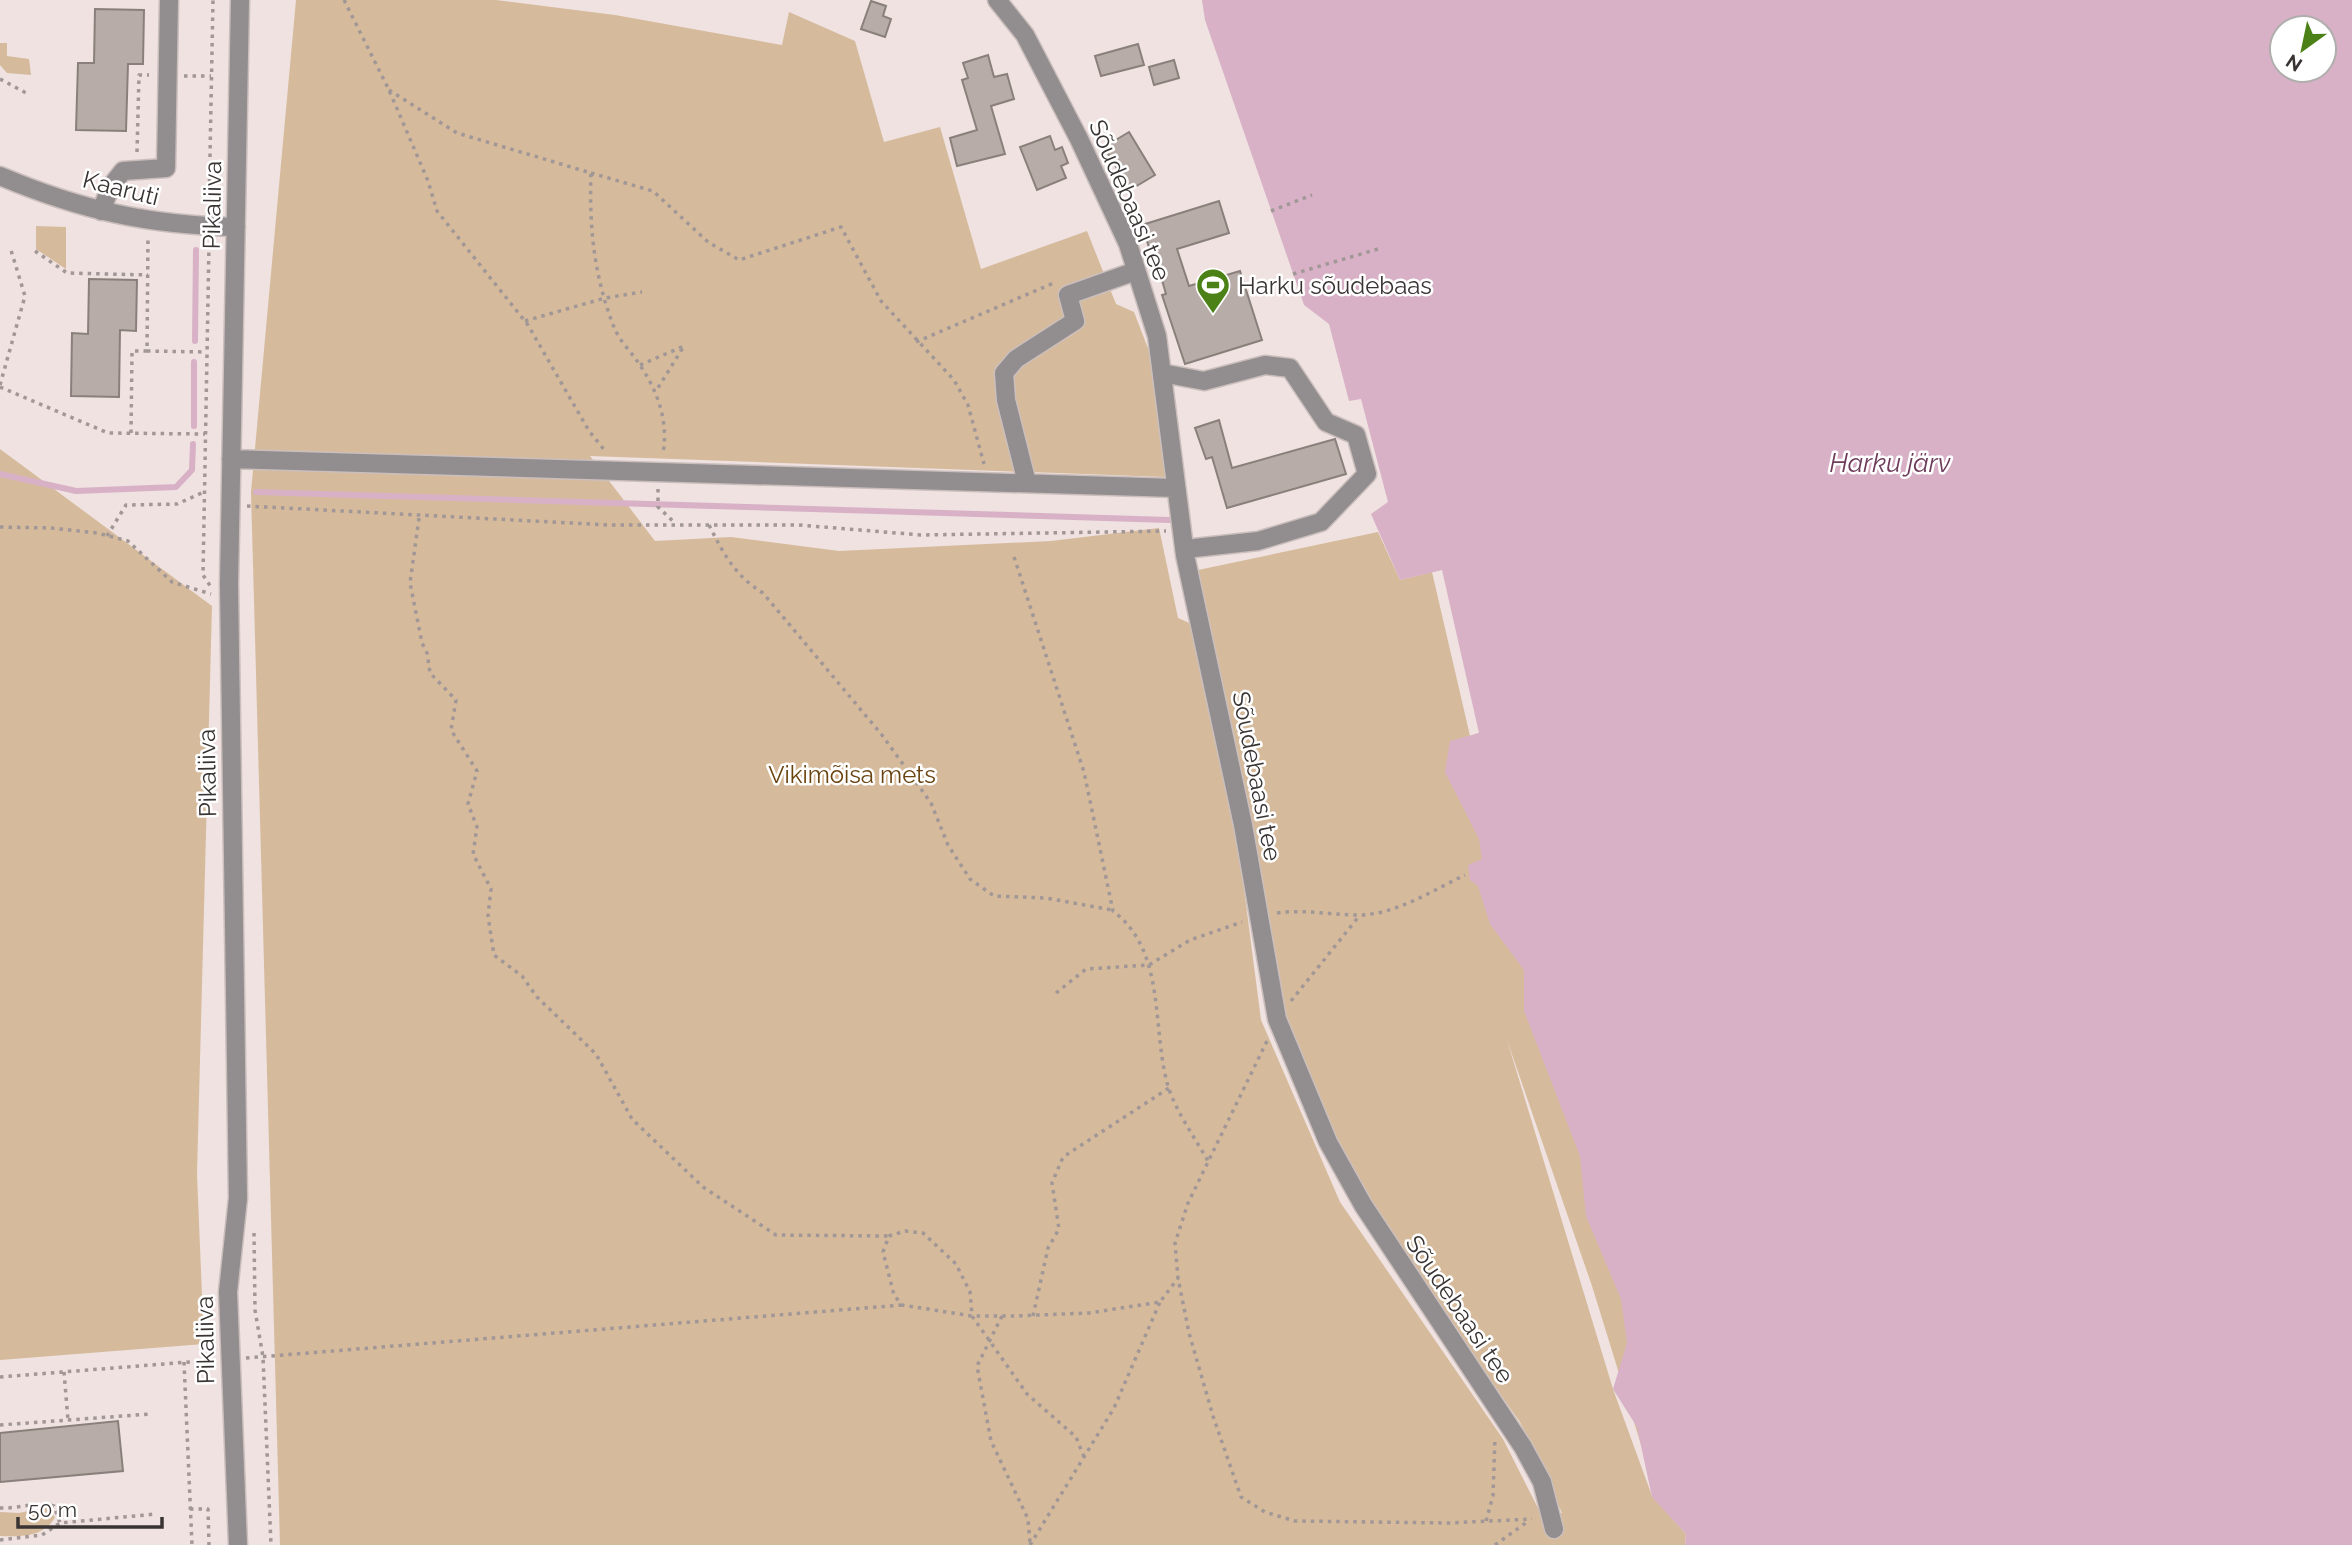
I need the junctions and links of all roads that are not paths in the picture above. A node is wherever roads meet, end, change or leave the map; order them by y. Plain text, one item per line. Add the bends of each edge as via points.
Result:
1 (169, 0) edge
2 (240, 0) edge
3 (998, 0) edge
4 (0, 176) edge
5 (102, 211) junction
6 (236, 227) junction
7 (1136, 271) junction
8 (1162, 373) junction
9 (231, 459) junction
10 (1027, 484) junction
11 (1175, 488) junction
12 (1185, 549) junction
13 (1554, 1529) dead end
14 (238, 1545) edge

1 - 5 street via 166,168 123,171
2 - 6 street, Pikaliiva
3 - 7 street, Sõudebaasi tee via 1025,35 1079,139
4 - 5 street, Kaaruti
5 - 6 street, Kaaruti via 142,221
6 - 9 street, Pikaliiva
7 - 8 street, Sõudebaasi tee via 1157,336
7 - 10 street via 1068,295 1075,321 1016,359 1003,379
8 - 11 street, Sõudebaasi tee
8 - 12 street via 1204,381 1265,365 1290,368 1326,422 1356,435 1367,474 1321,522 1258,541
9 - 10 street
9 - 14 street, Pikaliiva via 237,1198 228,1292
10 - 11 street
11 - 12 street, Sõudebaasi tee
12 - 13 street, Sõudebaasi tee via 1243,825 1277,1019 1328,1142 1363,1205 1542,1482

